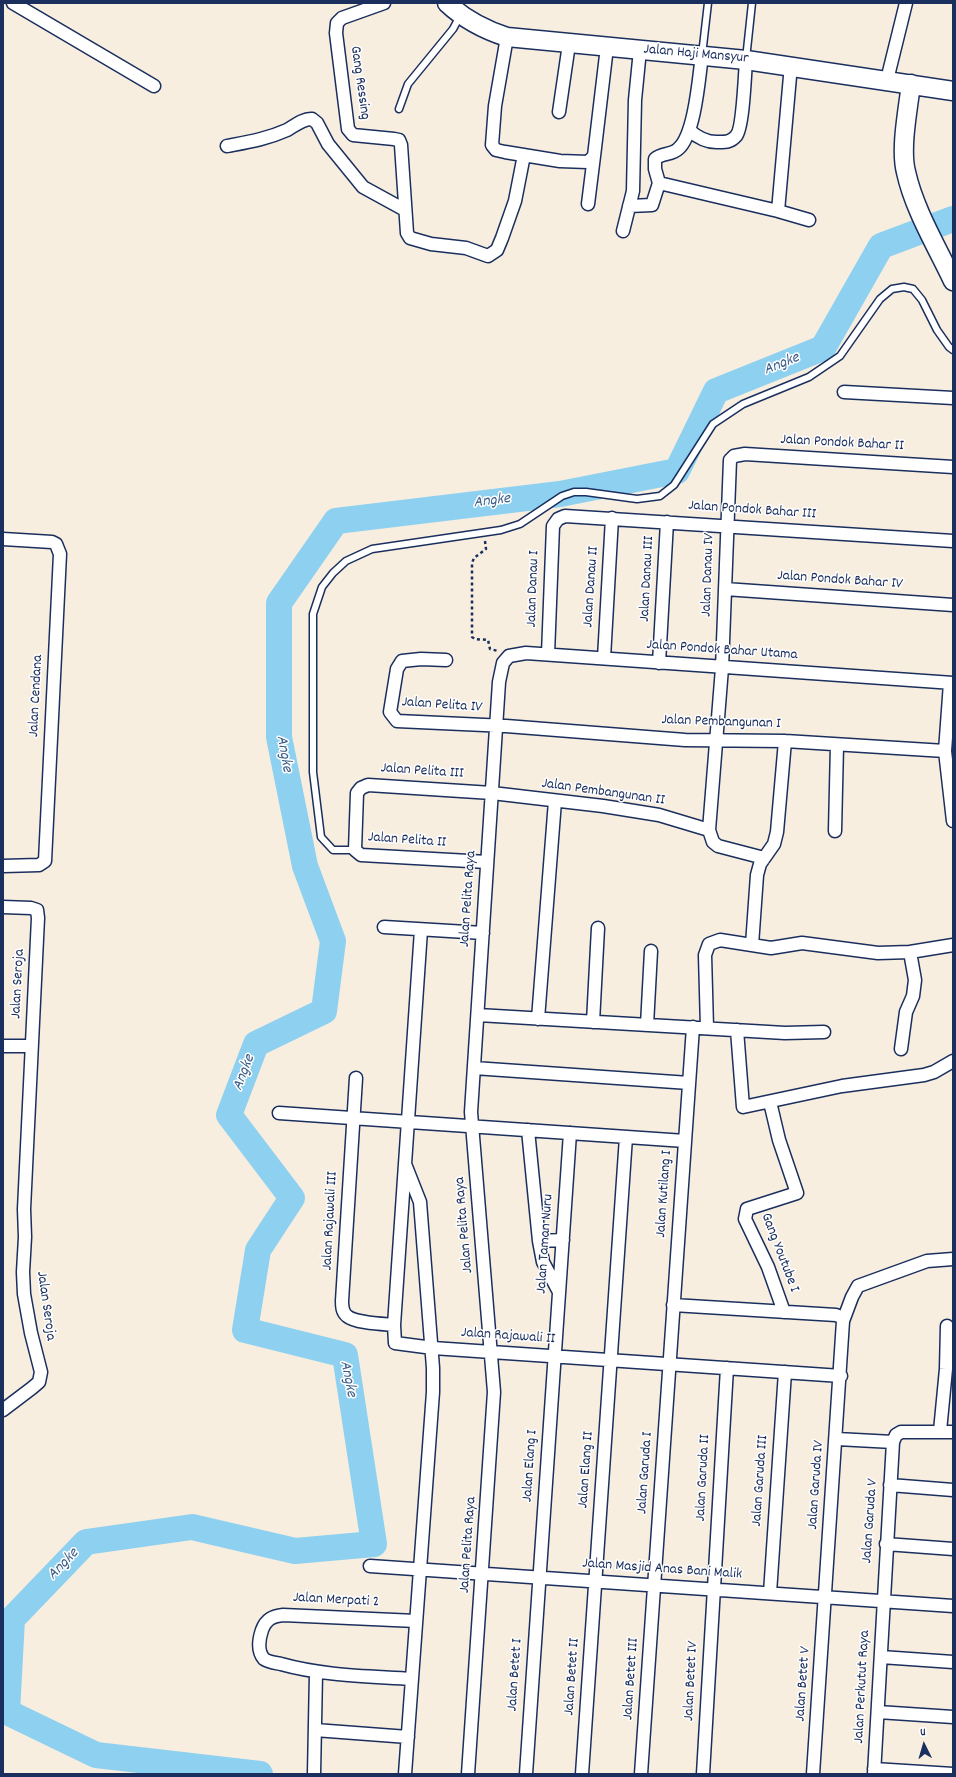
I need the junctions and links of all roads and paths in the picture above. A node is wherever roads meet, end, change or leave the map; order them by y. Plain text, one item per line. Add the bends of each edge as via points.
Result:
1 (13, 3) edge
2 (384, 3) edge
3 (447, 3) edge
4 (708, 3) edge
5 (752, 3) edge
6 (906, 3) edge
7 (461, 15) junction
8 (506, 38) junction
9 (569, 44) junction
10 (606, 47) junction
11 (640, 50) junction
12 (702, 55) junction
13 (746, 60) junction
14 (791, 65) junction
15 (887, 80) junction
16 (911, 84) junction
17 (154, 86) dead end
18 (953, 91) edge
19 (398, 109) dead end
20 (559, 112) dead end
21 (689, 130) junction
22 (227, 146) dead end
23 (524, 156) junction
24 (594, 156) junction
25 (658, 184) junction
26 (588, 204) dead end
27 (629, 206) junction
28 (405, 208) junction
29 (778, 211) junction
30 (809, 220) dead end
31 (623, 231) dead end
32 (951, 276) edge
33 (953, 350) edge
34 (844, 392) dead end
35 (953, 398) edge
36 (730, 460) joint
37 (953, 467) edge
38 (612, 518) junction
39 (668, 522) junction
40 (727, 525) junction
41 (553, 526) joint
42 (485, 532) junction
43 (3, 539) edge
44 (953, 541) edge
45 (725, 589) junction
46 (953, 605) edge
47 (516, 653) junction
48 (548, 654) junction
49 (604, 658) junction
50 (446, 660) dead end
51 (659, 663) junction
52 (722, 668) junction
53 (951, 683) edge
54 (496, 726) junction
55 (717, 740) junction
56 (785, 741) junction
57 (837, 745) junction
58 (945, 751) junction
59 (492, 793) junction
60 (555, 801) junction
61 (953, 820) edge
62 (356, 821) joint
63 (709, 830) junction
64 (835, 830) dead end
65 (355, 850) junction
66 (764, 858) junction
67 (487, 862) junction
68 (3, 866) edge
69 (3, 907) edge
70 (384, 927) dead end
71 (598, 928) dead end
72 (421, 930) junction
73 (483, 933) junction
74 (752, 945) junction
75 (953, 945) edge
76 (651, 950) dead end
77 (910, 952) junction
78 (478, 1015) junction
79 (538, 1019) junction
80 (593, 1022) junction
81 (647, 1025) junction
82 (693, 1027) junction
83 (707, 1028) junction
84 (737, 1030) junction
85 (824, 1032) dead end
86 (3, 1046) edge
87 (31, 1046) junction
88 (901, 1049) dead end
89 (953, 1061) edge
90 (474, 1068) junction
91 (356, 1078) dead end
92 (689, 1082) junction
93 (770, 1102) junction
94 (279, 1113) dead end
95 (353, 1118) junction
96 (408, 1122) junction
97 (472, 1127) junction
98 (528, 1130) junction
99 (570, 1133) junction
100 (626, 1137) junction
101 (685, 1141) junction
102 (405, 1162) junction
103 (562, 1240) junction
104 (539, 1242) junction
105 (953, 1258) edge
106 (559, 1292) junction
107 (673, 1305) junction
108 (784, 1312) junction
109 (843, 1321) junction
110 (394, 1325) junction
111 (947, 1326) dead end
112 (433, 1348) junction
113 (492, 1352) junction
114 (554, 1356) junction
115 (611, 1360) junction
116 (669, 1364) junction
117 (727, 1368) junction
118 (785, 1372) junction
119 (841, 1376) junction
120 (3, 1410) edge
121 (940, 1431) junction
122 (953, 1432) edge
123 (836, 1439) junction
124 (893, 1442) junction
125 (890, 1485) junction
126 (953, 1490) edge
127 (886, 1544) junction
128 (953, 1549) edge
129 (370, 1566) dead end
130 (419, 1570) junction
131 (483, 1574) junction
132 (539, 1578) junction
133 (596, 1581) junction
134 (654, 1585) junction
135 (714, 1590) junction
136 (770, 1593) junction
137 (826, 1597) junction
138 (883, 1601) junction
139 (953, 1606) edge
140 (416, 1621) junction
141 (881, 1657) junction
142 (953, 1662) edge
143 (316, 1673) junction
144 (412, 1679) junction
145 (878, 1712) junction
146 (953, 1717) edge
147 (315, 1730) junction
148 (408, 1737) junction
149 (874, 1771) edge
150 (314, 1774) edge
151 (405, 1774) edge
152 (468, 1774) edge
153 (526, 1774) edge
154 (582, 1774) edge
155 (641, 1774) edge
156 (702, 1774) edge
157 (813, 1774) edge
158 (953, 1774) edge

1 - 17 street
2 - 28 street, Gang Ressing via 342,18 337,23 336,33 348,129 353,135 360,137 399,140
3 - 7 main road, Jalan Haji Mansyur
4 - 12 lane
5 - 13 lane
6 - 15 street
7 - 8 main road, Jalan Haji Mansyur
7 - 19 lane via 453,29 408,84
8 - 9 main road, Jalan Haji Mansyur
8 - 23 street via 495,106 492,145 496,150
9 - 10 main road, Jalan Haji Mansyur
9 - 20 street
10 - 11 main road, Jalan Haji Mansyur
10 - 24 street
11 - 12 main road, Jalan Haji Mansyur
11 - 27 street via 635,100 633,191
12 - 13 main road, Jalan Haji Mansyur
12 - 21 street
13 - 14 main road, Jalan Haji Mansyur
13 - 21 street via 743,108 738,135 730,142 717,142 704,140
14 - 15 main road, Jalan Haji Mansyur
14 - 29 street
15 - 16 main road, Jalan Haji Mansyur
16 - 18 main road, Jalan Haji Mansyur
16 - 32 main road via 904,160 906,172 921,213
21 - 25 street via 678,150 656,159
22 - 28 street via 268,138 306,119 312,119 317,123 328,144 363,187
23 - 24 street via 588,162
23 - 28 street via 515,201 502,238 497,250 488,256 466,248 432,244 410,238 407,233
24 - 26 street
25 - 27 street via 652,205
25 - 29 street
27 - 31 street
29 - 30 street
33 - 42 lane via 937,330 922,300 913,289 904,286 892,289 880,299 840,356 809,377 743,404 713,424 674,485 660,496 637,499 574,492 562,496 520,524
34 - 35 street
36 - 37 street, Jalan Pondok Bahar II via 734,456 745,454
36 - 40 street, Jalan Danau IV
38 - 39 street, Jalan Pondok Bahar III
38 - 41 street, Jalan Pondok Bahar III via 565,516 558,519
38 - 49 street, Jalan Danau II
39 - 40 street, Jalan Pondok Bahar III
39 - 51 street, Jalan Danau III
40 - 44 street, Jalan Pondok Bahar III
40 - 45 street, Jalan Danau IV
41 - 48 street, Jalan Danau I
42 - 47 path via 486,549 472,560 472,637 475,640 488,640 489,648 492,650
42 - 65 lane via 372,549 346,561 322,587 313,614 312,739 316,803 321,837 333,850
43 - 68 street, Jalan Cendana via 52,542 56,544 60,554 45,861 39,865
45 - 46 street, Jalan Pondok Bahar IV
45 - 52 street, Jalan Danau IV
47 - 48 street, Jalan Pondok Bahar Utama
47 - 54 street, Jalan Pelita Raya via 503,663 500,672
48 - 49 street, Jalan Pondok Bahar Utama
49 - 51 street, Jalan Pondok Bahar Utama
50 - 54 street, Jalan Pelita IV via 421,658 402,661 397,669 390,712 392,717 397,721
51 - 52 street, Jalan Pondok Bahar Utama
52 - 53 street, Jalan Pondok Bahar Utama
52 - 55 street, Jalan Danau IV
53 - 58 street
54 - 55 street, Jalan Pembangunan I via 685,740
54 - 59 street, Jalan Pelita Raya
55 - 56 street, Jalan Pembangunan I
55 - 63 street, Jalan Danau IV
56 - 57 street, Jalan Pembangunan I
56 - 66 street via 777,832 774,844
57 - 58 street, Jalan Pembangunan I
57 - 64 street
58 - 61 street
59 - 60 street, Jalan Pembangunan II
59 - 62 street, Jalan Pelita III via 368,785 357,793
59 - 67 street, Jalan Pelita Raya
60 - 63 street, Jalan Pembangunan II via 659,815
60 - 79 street
62 - 65 street, Jalan Pelita II
63 - 66 street via 713,842 718,846
65 - 67 street, Jalan Pelita II via 361,855
66 - 74 street via 760,864 755,891
67 - 73 street, Jalan Pelita Raya
69 - 87 street, Jalan Seroja via 37,910
70 - 72 street
71 - 80 street
72 - 73 street
72 - 96 street, Jalan Rajawali II
73 - 78 street, Jalan Pelita Raya
74 - 77 street via 771,948 802,943 878,953
74 - 83 street via 720,940 707,947
75 - 77 street
76 - 81 street
77 - 88 street via 915,980 913,996 906,1012
78 - 79 street
78 - 90 street, Jalan Pelita Raya
79 - 80 street
80 - 81 street
81 - 82 street
82 - 83 street
82 - 92 street, Jalan Kutilang I
83 - 84 street
84 - 85 street
84 - 93 street via 743,1107
86 - 87 street
87 - 120 street, Jalan Seroja via 23,1283 31,1333 41,1372 39,1382
89 - 93 street via 924,1075 842,1086
90 - 92 street
90 - 97 street, Jalan Pelita Raya
91 - 95 street, Jalan Rajawali III
92 - 101 street, Jalan Kutilang I
93 - 108 street, Gang Youtube I via 779,1140 797,1193 747,1209 745,1219 768,1266
94 - 95 street
95 - 96 street
95 - 110 street, Jalan Rajawali III via 343,1311 355,1320
96 - 97 street
96 - 102 street, Jalan Rajawali II
97 - 98 street
97 - 113 street, Jalan Pelita Raya
98 - 99 street
98 - 104 street
99 - 100 street
99 - 103 street, Jalan Taman Nuru
100 - 101 street
100 - 115 street, Jalan Elang II
101 - 107 street, Jalan Kutilang I
102 - 110 street, Jalan Rajawali II
102 - 112 street via 420,1202
103 - 104 street
103 - 106 street, Jalan Taman Nuru
104 - 106 street via 543,1262
105 - 109 street, Jalan Garuda IV via 927,1262 858,1286
106 - 114 street, Jalan Taman Nuru
107 - 108 street
107 - 116 street, Jalan Kutilang I
108 - 109 street via 836,1315
109 - 119 street, Jalan Garuda IV
110 - 112 street, Jalan Rajawali II via 395,1343
111 - 121 street
112 - 113 street, Jalan Rajawali II
112 - 130 street via 433,1392
113 - 114 street, Jalan Rajawali II
113 - 131 street, Jalan Pelita Raya via 494,1392
114 - 115 street, Jalan Rajawali II
114 - 132 street, Jalan Elang I
115 - 116 street, Jalan Rajawali II
115 - 133 street, Jalan Elang II
116 - 117 street, Jalan Rajawali II
116 - 134 street, Jalan Garuda I
117 - 118 street, Jalan Rajawali II
117 - 135 street, Jalan Garuda II
118 - 119 street, Jalan Rajawali II
118 - 136 street, Jalan Garuda III
119 - 123 street, Jalan Garuda IV
121 - 122 street
121 - 124 street via 901,1432 896,1435
123 - 124 street
123 - 137 street, Jalan Garuda IV
124 - 125 street, Jalan Garuda V
125 - 126 street
125 - 127 street, Jalan Garuda V
127 - 128 street
127 - 138 street, Jalan Garuda V
129 - 130 street, Jalan Masjid Anas Bani Malik
130 - 131 street, Jalan Masjid Anas Bani Malik
130 - 140 street
131 - 132 street, Jalan Masjid Anas Bani Malik
131 - 152 street, Jalan Pelita Raya
132 - 133 street, Jalan Masjid Anas Bani Malik
132 - 153 street, Jalan Betet I
133 - 134 street, Jalan Masjid Anas Bani Malik
133 - 154 street, Jalan Betet II
134 - 135 street, Jalan Masjid Anas Bani Malik
134 - 155 street, Jalan Betet III
135 - 136 street, Jalan Masjid Anas Bani Malik
135 - 156 street, Jalan Betet IV
136 - 137 street, Jalan Masjid Anas Bani Malik
137 - 138 street, Jalan Masjid Anas Bani Malik
137 - 157 street, Jalan Betet V
138 - 139 street, Jalan Masjid Anas Bani Malik
138 - 141 street, Jalan Perkutut Raya
140 - 143 street, Jalan Merpati 2 via 283,1615 274,1616 266,1621 259,1646 260,1654 265,1660
140 - 144 street
141 - 142 street
141 - 145 street, Jalan Perkutut Raya
143 - 144 street
143 - 147 street
144 - 148 street
145 - 146 street
145 - 149 street, Jalan Perkutut Raya
147 - 148 street
147 - 150 street
148 - 151 street
149 - 158 street

